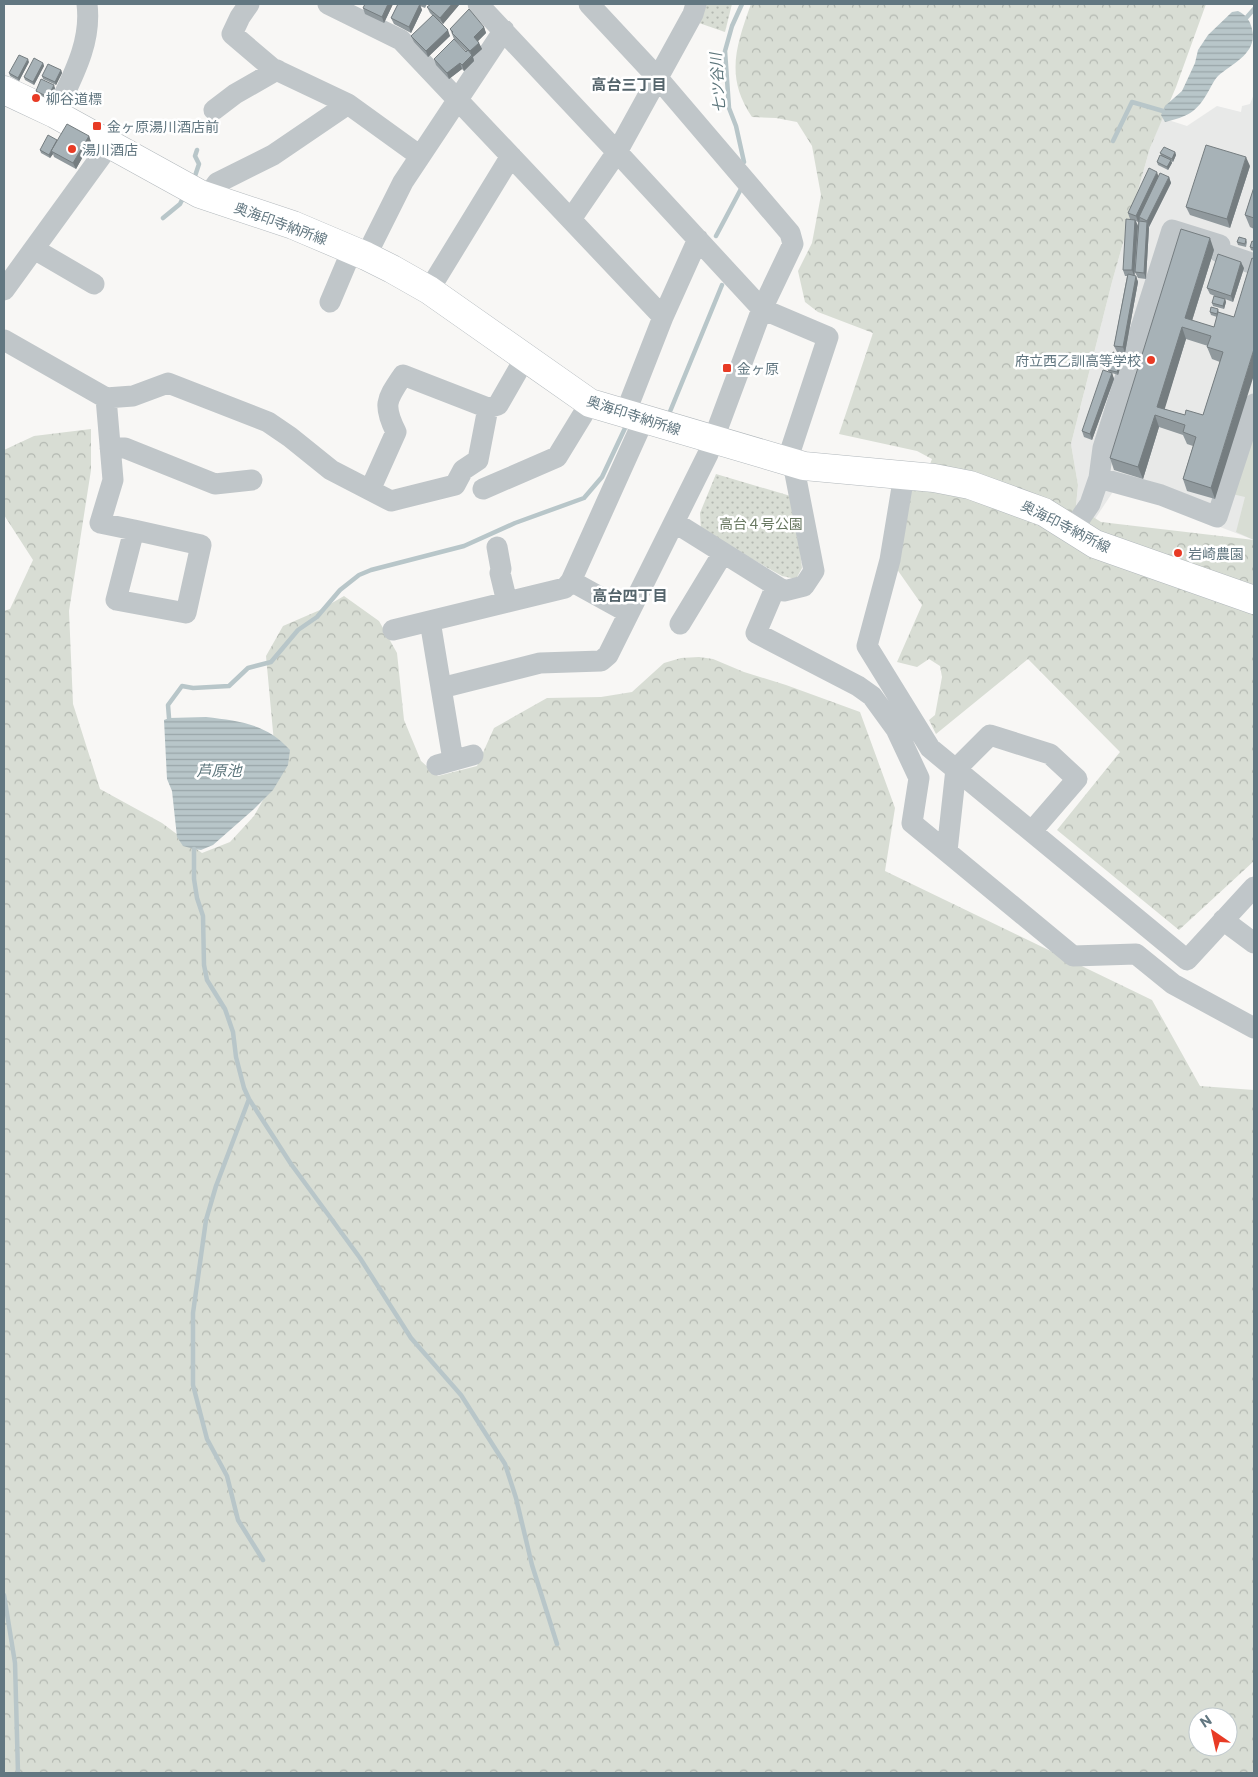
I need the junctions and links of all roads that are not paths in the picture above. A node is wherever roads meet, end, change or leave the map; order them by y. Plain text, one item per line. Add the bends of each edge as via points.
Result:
1 (86, 4) edge
2 (248, 4) edge
3 (328, 4) edge
4 (478, 4) edge
5 (589, 4) edge
6 (696, 4) edge
7 (504, 30) junction
8 (278, 70) junction
9 (657, 77) junction
10 (4, 90) edge
11 (458, 100) junction
12 (348, 104) junction
13 (214, 110) dead end
14 (55, 114) junction
15 (110, 144) junction
16 (618, 152) junction
17 (420, 156) junction
18 (511, 156) junction
19 (207, 197) junction
20 (571, 219) junction
21 (698, 239) junction
22 (34, 248) junction
23 (359, 253) junction
24 (1254, 264) edge
25 (94, 284) dead end
26 (4, 290) edge
27 (429, 290) junction
28 (330, 302) dead end
29 (762, 309) junction
30 (663, 317) junction
31 (4, 340) edge
32 (525, 358) junction
33 (106, 398) junction
34 (590, 403) junction
35 (1254, 404) edge
36 (488, 408) junction
37 (634, 416) junction
38 (713, 440) junction
39 (110, 448) junction
40 (790, 462) junction
41 (904, 475) junction
42 (1099, 478) junction
43 (252, 480) dead end
44 (483, 489) dead end
45 (370, 490) junction
46 (674, 522) junction
47 (134, 530) junction
48 (1072, 530) junction
49 (496, 547) dead end
50 (723, 553) junction
51 (571, 581) junction
52 (776, 586) junction
53 (1254, 600) edge
54 (507, 602) junction
55 (629, 613) junction
56 (430, 621) junction
57 (680, 624) dead end
58 (393, 630) dead end
59 (442, 688) junction
60 (454, 760) dead end
61 (956, 769) junction
62 (1032, 832) junction
63 (947, 851) junction
64 (1254, 887) edge
65 (1222, 920) junction
66 (1254, 943) edge
67 (1254, 1028) edge

1 - 14 street via 89,19 82,54
2 - 8 street via 232,34
3 - 11 street via 400,40
4 - 7 street
5 - 9 street
6 - 9 street
7 - 11 street
7 - 16 street
8 - 12 street
8 - 13 street
9 - 16 street
9 - 29 street via 790,233 793,244
10 - 14 main road, 奥海印寺納所線
11 - 17 street
11 - 18 street
12 - 17 street
12 - 19 street via 272,155 217,183
14 - 15 main road, 奥海印寺納所線
15 - 19 main road, 奥海印寺納所線
15 - 22 street
16 - 20 street
16 - 21 street
17 - 23 street
18 - 20 street
18 - 27 street
19 - 23 main road, 奥海印寺納所線 via 293,225
20 - 30 street
21 - 29 street
21 - 30 street
22 - 25 street
22 - 26 street
23 - 27 main road, 奥海印寺納所線
23 - 28 street
24 - 42 street via 1219,252 1220,245 1172,230 1103,448
27 - 32 main road, 奥海印寺納所線
29 - 38 street
29 - 40 street via 828,337
30 - 37 street
31 - 33 street
32 - 34 main road, 奥海印寺納所線
32 - 36 street via 498,405
33 - 39 street
33 - 45 street via 133,396 168,383 268,422 331,470
34 - 37 main road, 奥海印寺納所線
34 - 44 street via 557,457
35 - 42 street via 1217,517 1161,495
36 - 45 street via 478,460 463,470 455,485 391,501
36 - 45 street via 404,375 389,397 388,415 396,432
37 - 38 main road, 奥海印寺納所線
37 - 51 street
38 - 40 main road, 奥海印寺納所線
38 - 46 street
39 - 43 street via 126,448 215,484
39 - 47 street via 113,480 100,523
40 - 41 main road, 奥海印寺納所線
40 - 52 street via 814,571 804,586 784,591
41 - 48 main road, 奥海印寺納所線 via 970,484 1044,512
41 - 61 street via 890,560 867,646 930,748
42 - 48 street via 1090,504
46 - 50 street
46 - 55 street
47 - 47 street via 201,545 186,613 116,600
48 - 53 main road, 奥海印寺納所線 via 1095,544
49 - 54 street
50 - 52 street
50 - 57 street
51 - 54 street via 565,588
51 - 55 street
52 - 63 street via 756,633 872,696 896,729 920,778 912,823
54 - 56 street
55 - 59 street via 608,654 601,661 540,663
56 - 58 street
56 - 59 street
59 - 60 street
61 - 62 street
61 - 62 street via 990,735 1050,754 1077,779
61 - 63 street
62 - 65 street via 1187,960
63 - 67 street via 1073,956 1136,954 1174,984
64 - 65 street
65 - 66 street

